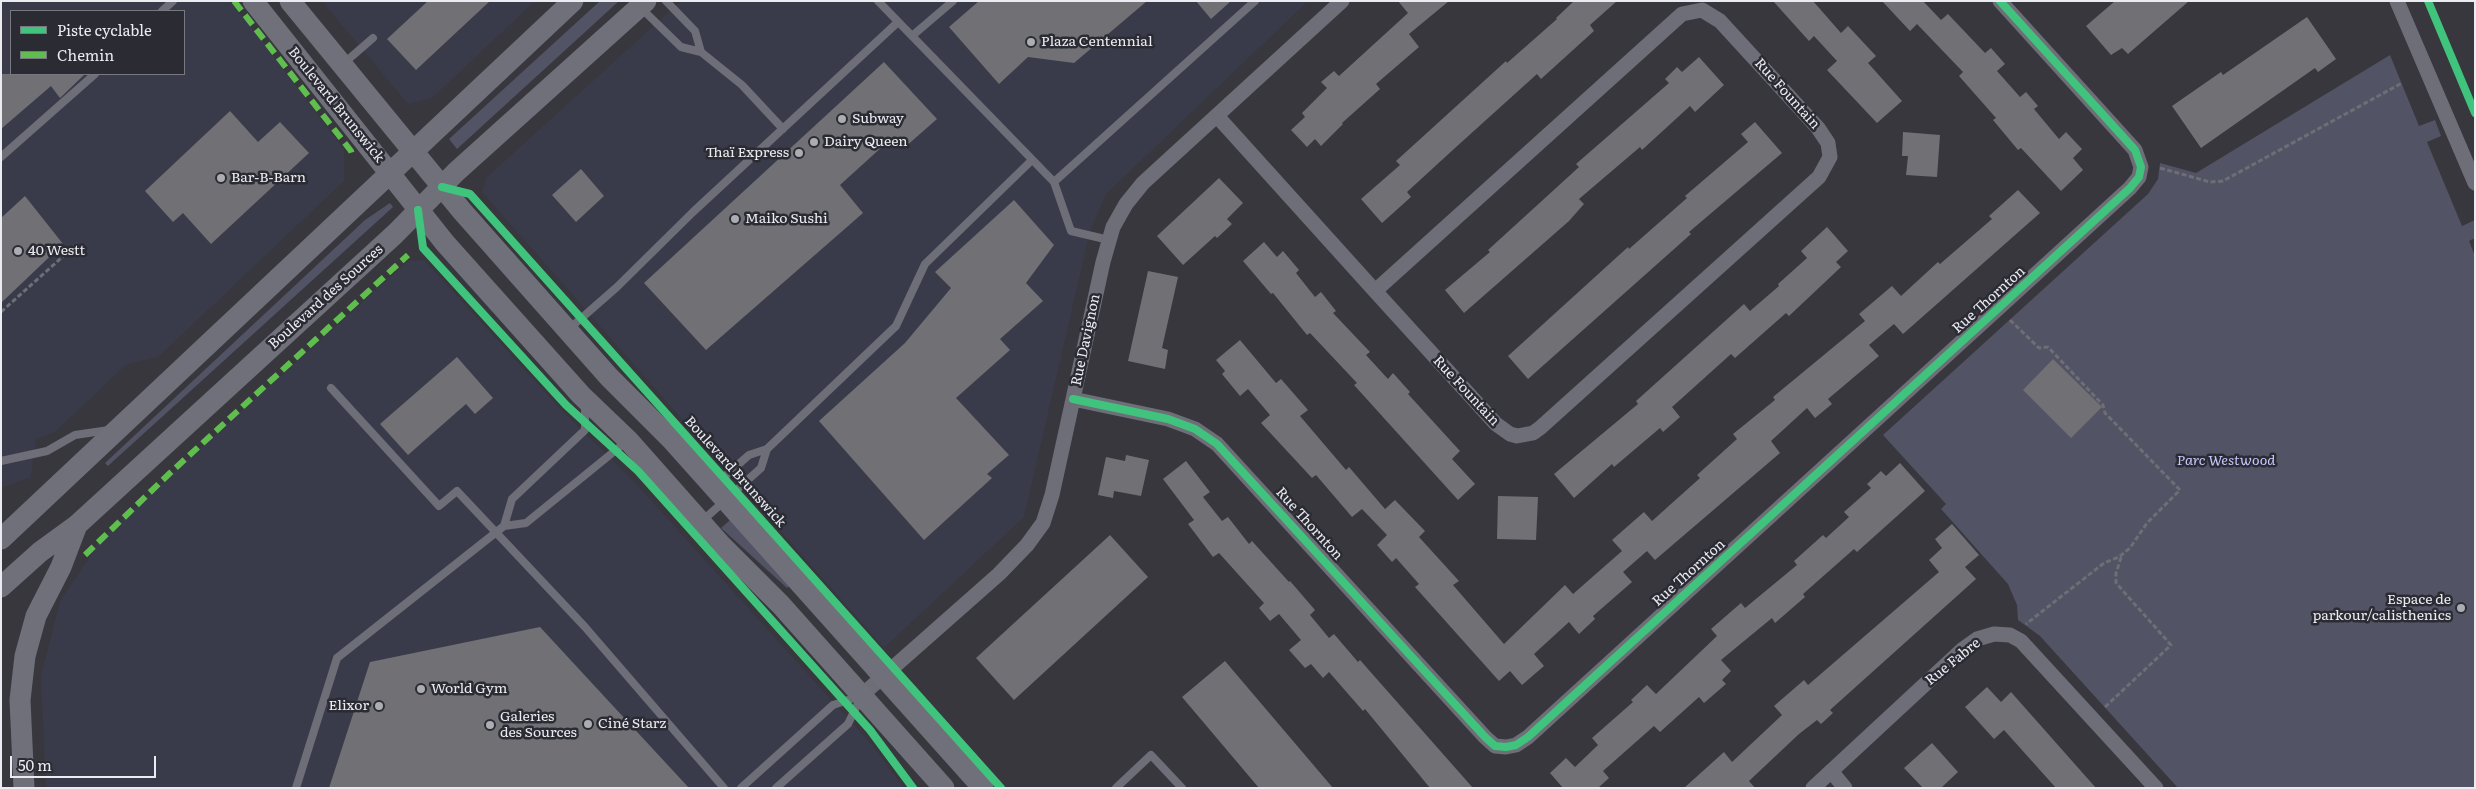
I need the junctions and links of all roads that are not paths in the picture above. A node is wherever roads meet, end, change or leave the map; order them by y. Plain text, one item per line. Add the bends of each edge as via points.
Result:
1 (173, 1) edge
2 (253, 1) edge
3 (290, 1) edge
4 (574, 1) edge
5 (666, 1) edge
6 (878, 1) edge
7 (953, 1) edge
8 (1255, 1) edge
9 (1342, 1) edge
10 (2000, 1) edge
11 (2397, 1) edge
12 (643, 4) edge
13 (163, 10) edge
14 (898, 22) junction
15 (912, 36) junction
16 (373, 38) dead end
17 (701, 52) junction
18 (341, 65) junction
19 (94, 75) edge
20 (1216, 116) junction
21 (783, 129) junction
22 (411, 151) junction
23 (1, 157) edge
24 (1032, 160) junction
25 (390, 173) junction
26 (1054, 182) junction
27 (2475, 183) edge
28 (442, 187) junction
29 (418, 210) junction
30 (1109, 240) junction
31 (1375, 292) junction
32 (567, 330) junction
33 (331, 388) dead end
34 (581, 395) junction
35 (1073, 399) junction
36 (119, 429) junction
37 (628, 440) junction
38 (767, 449) junction
39 (1, 461) edge
40 (720, 493) junction
41 (701, 523) junction
42 (77, 525) junction
43 (504, 526) junction
44 (496, 534) junction
45 (1, 539) edge
46 (1, 587) edge
47 (884, 676) junction
48 (862, 696) junction
49 (1831, 771) junction
50 (24, 788) edge
51 (296, 788) edge
52 (724, 788) edge
53 (741, 788) edge
54 (776, 788) edge
55 (944, 788) edge
56 (983, 788) edge
57 (1116, 788) edge
58 (1182, 788) edge
59 (1813, 788) edge
60 (1845, 788) edge
61 (2156, 788) edge

1 - 13 lane
2 - 25 street, Boulevard Brunswick
3 - 18 street, Boulevard Brunswick
4 - 22 street
5 - 17 lane via 695,32
6 - 14 lane
7 - 15 lane
8 - 26 lane
9 - 20 street, Rue Davignon
10 - 35 street, Rue Thornton via 2135,150 2141,167 2139,177 1516,745 1495,746 1484,737 1217,444 1195,429 1176,422
11 - 27 street
12 - 17 lane via 681,47
12 - 28 street, Boulevard des Sources
14 - 15 lane
14 - 21 lane
15 - 24 lane
16 - 18 lane
17 - 21 lane via 742,85
18 - 22 street, Boulevard Brunswick
19 - 23 lane
20 - 30 street, Rue Davignon via 1133,194 1119,215
20 - 31 street, Rue Fountain
21 - 32 lane via 617,287
22 - 25 street
22 - 28 street, Boulevard Brunswick
24 - 26 lane
24 - 38 lane via 925,264 896,326
25 - 29 street, Boulevard Brunswick
25 - 36 street
26 - 30 lane via 1070,232
28 - 29 street, Boulevard des Sources
28 - 32 street, Boulevard Brunswick
29 - 34 street, Boulevard Brunswick
29 - 42 street, Boulevard des Sources
30 - 35 street, Rue Davignon
31 - 31 street, Rue Fountain via 1496,424 1516,436 1533,433 1819,176 1830,158 1828,143 1720,21 1702,10 1682,14
32 - 40 street, Boulevard Brunswick
33 - 44 lane via 438,506 457,491
34 - 37 street, Boulevard Brunswick
34 - 43 lane via 586,414 585,430 512,499
35 - 47 street, Rue Davignon via 1052,495 1038,530 1028,545
36 - 39 lane via 75,435 47,451
36 - 45 street
37 - 41 street, Boulevard Brunswick
37 - 43 lane via 526,523
38 - 40 lane via 749,455
38 - 40 lane via 761,468
40 - 41 lane
40 - 47 street, Boulevard Brunswick
41 - 48 street, Boulevard Brunswick via 781,605
42 - 46 street, Boulevard des Sources
42 - 50 street via 61,567 36,616 24,656 20,700
43 - 44 lane
44 - 51 lane via 437,577 338,658
44 - 52 lane via 586,627
47 - 48 street, Rue Davignon
47 - 56 street, Boulevard Brunswick
48 - 53 lane via 833,705
48 - 54 lane via 848,724
48 - 55 street, Boulevard Brunswick
49 - 59 street, Rue Fabre
49 - 60 street
49 - 61 street, Rue Fabre via 1964,650 1986,636 2002,634 2016,637 2027,647
57 - 58 lane via 1151,755

